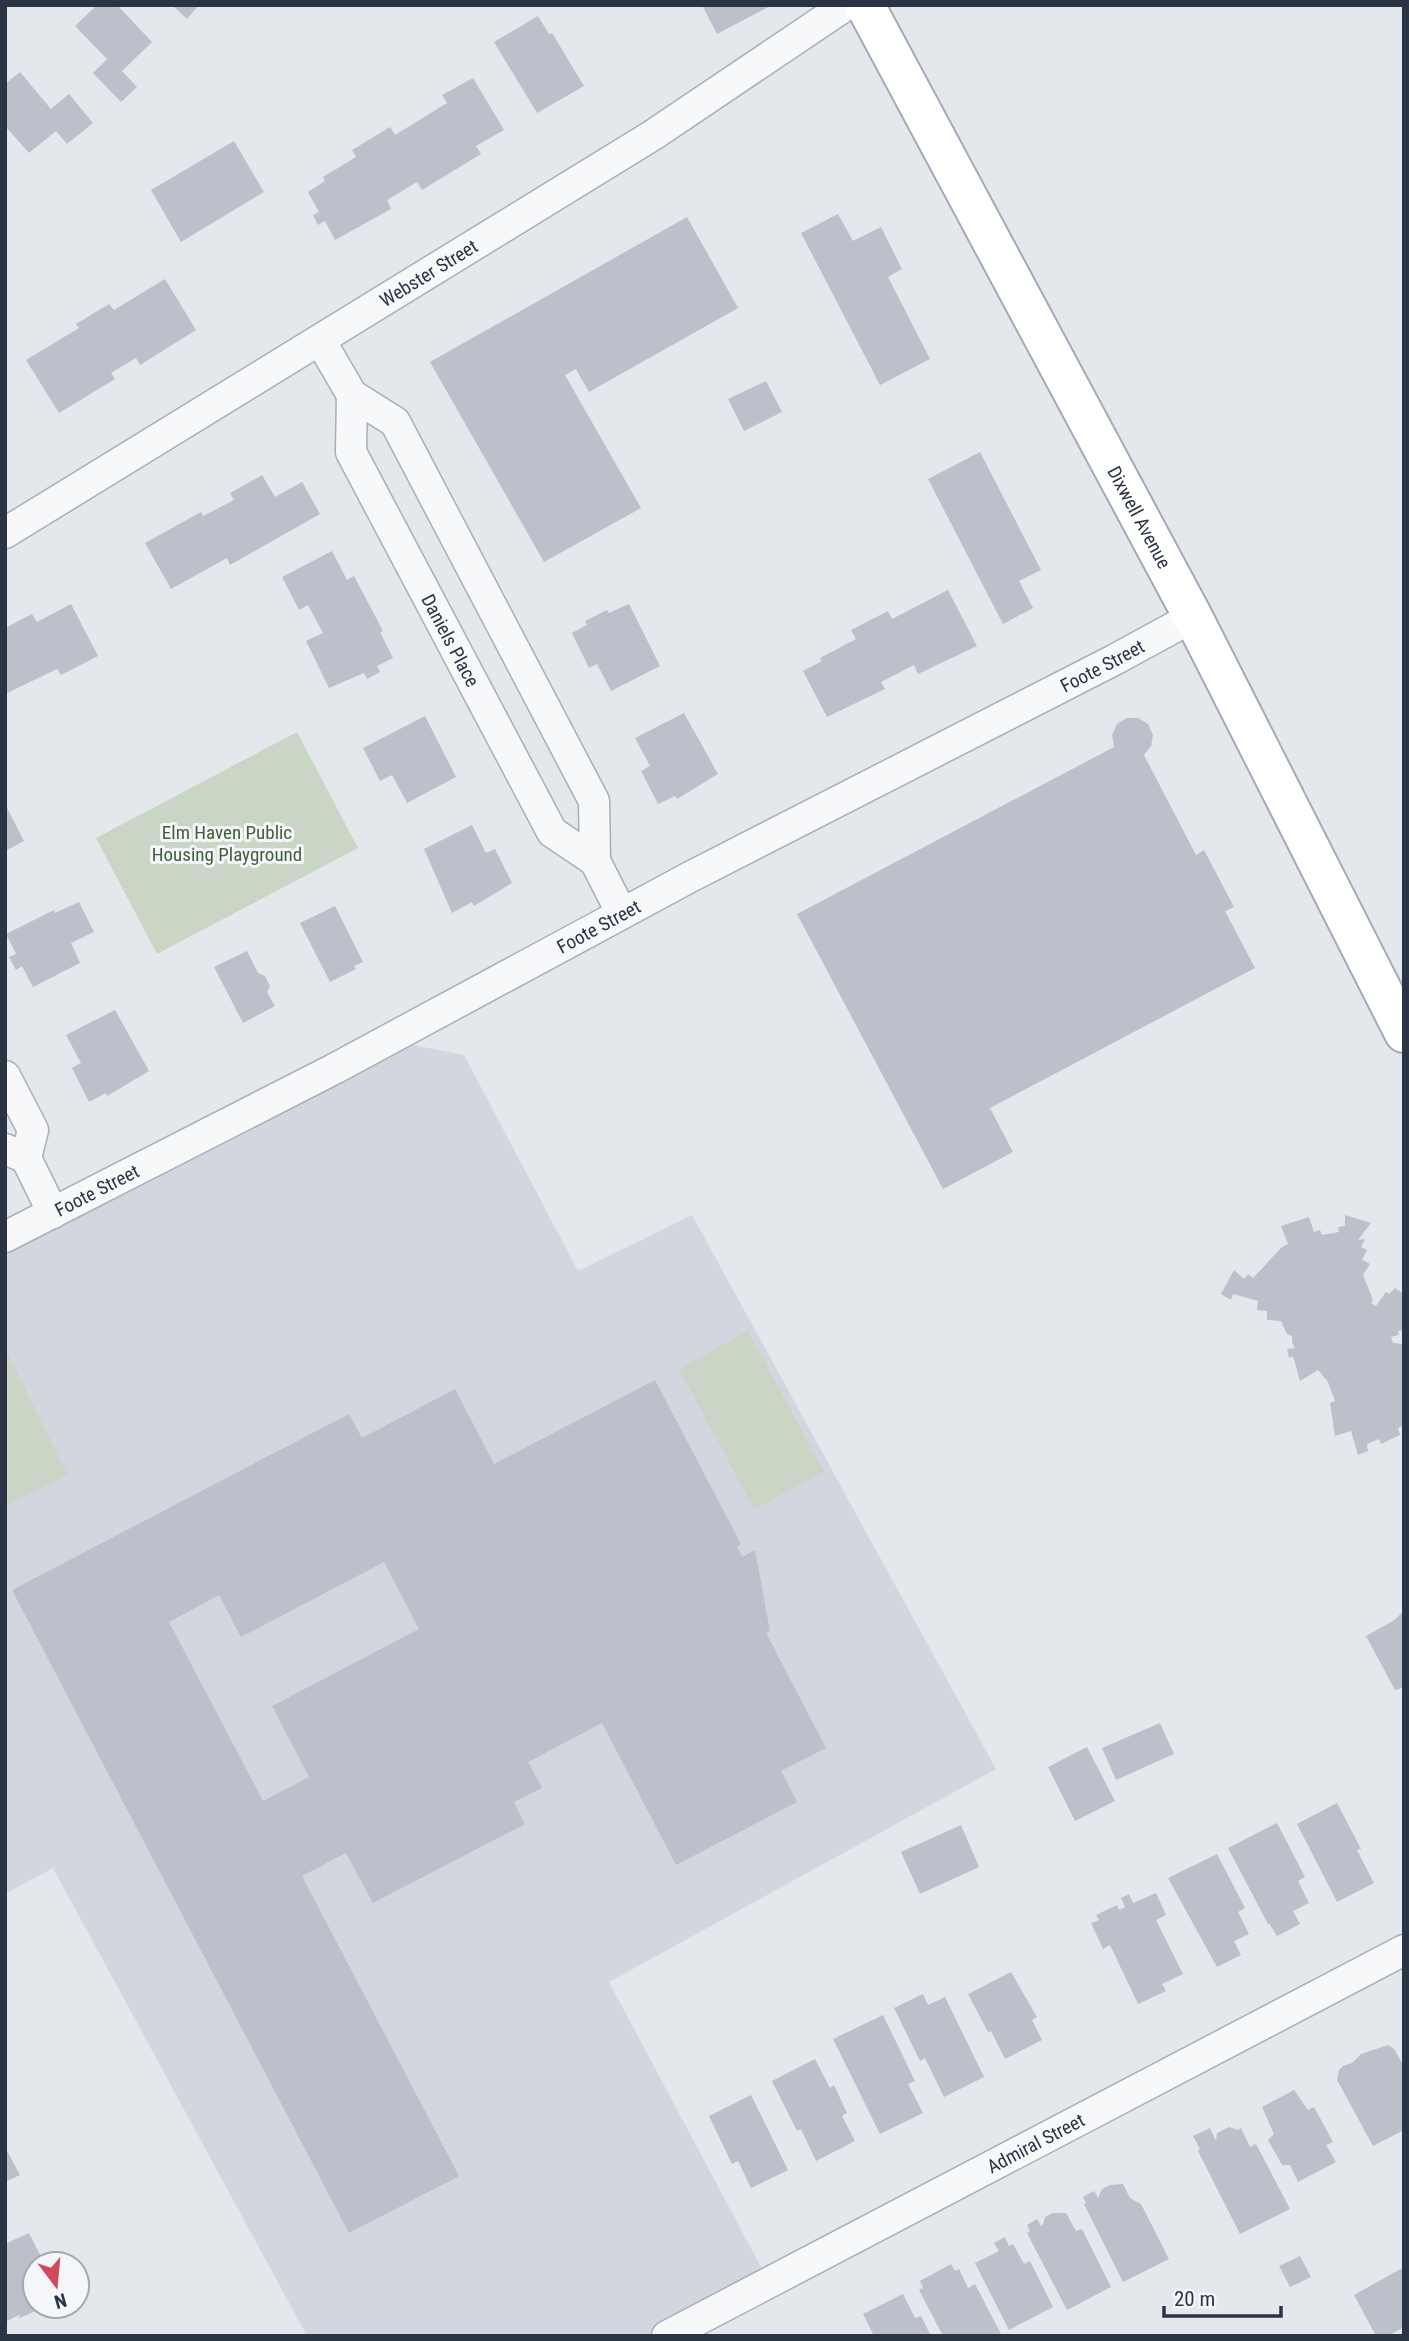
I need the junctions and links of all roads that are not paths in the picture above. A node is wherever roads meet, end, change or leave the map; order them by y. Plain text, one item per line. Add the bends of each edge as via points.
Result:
1 (846, 5) edge
2 (865, 5) edge
3 (320, 340) junction
4 (352, 395) junction
5 (5, 533) edge
6 (1193, 617) junction
7 (595, 860) junction
8 (621, 912) junction
9 (1404, 1033) edge
10 (5, 1076) edge
11 (16, 1154) edge
12 (52, 1213) junction
13 (5, 1237) edge
14 (1404, 1950) edge
15 (667, 2336) edge

1 - 3 street, Webster Street via 653,135
2 - 6 main road, Dixwell Avenue
3 - 4 street
3 - 5 street, Webster Street
4 - 7 street via 395,422 594,801
4 - 7 street, Daniels Place via 351,452 552,832
6 - 8 street, Foote Street
6 - 9 main road, Dixwell Avenue
7 - 8 street
8 - 12 street, Foote Street via 334,1069
10 - 11 street via 33,1130
11 - 12 street
12 - 13 street, Foote Street
14 - 15 street, Admiral Street

